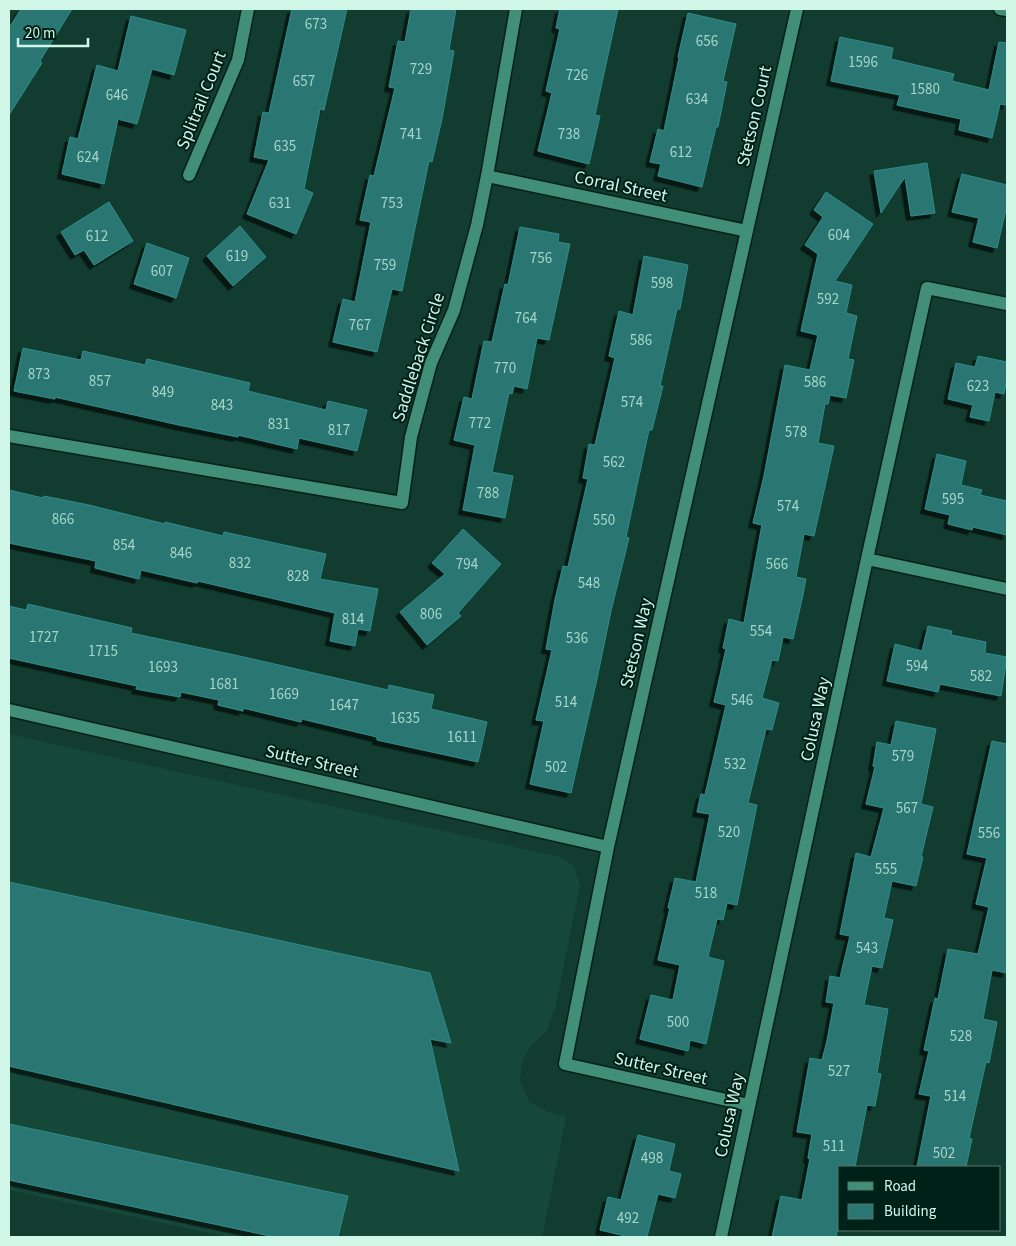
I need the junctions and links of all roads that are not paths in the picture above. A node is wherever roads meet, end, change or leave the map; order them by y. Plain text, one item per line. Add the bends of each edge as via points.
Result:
1 (248, 9) edge
2 (516, 9) edge
3 (796, 9) edge
4 (1000, 9) edge
5 (1007, 10) edge
6 (189, 175) dead end
7 (487, 176) junction
8 (746, 231) junction
9 (1007, 304) edge
10 (9, 436) edge
11 (867, 559) junction
12 (1007, 589) edge
13 (9, 710) edge
14 (608, 847) junction
15 (565, 1064) joint
16 (749, 1106) junction
17 (720, 1237) edge

1 - 6 street, Splitrail Court via 238,60
2 - 7 street, Saddleback Circle
3 - 8 street, Stetson Court
4 - 5 street
7 - 8 street, Corral Street
7 - 10 street, Saddleback Circle via 454,310 431,363 411,437 402,503
8 - 14 street, Stetson Way
9 - 11 street, Colusa Way via 927,288
11 - 12 street
11 - 16 street, Colusa Way
13 - 14 street, Sutter Street
14 - 15 street, Stetson Way
15 - 16 street, Sutter Street
16 - 17 street, Colusa Way

